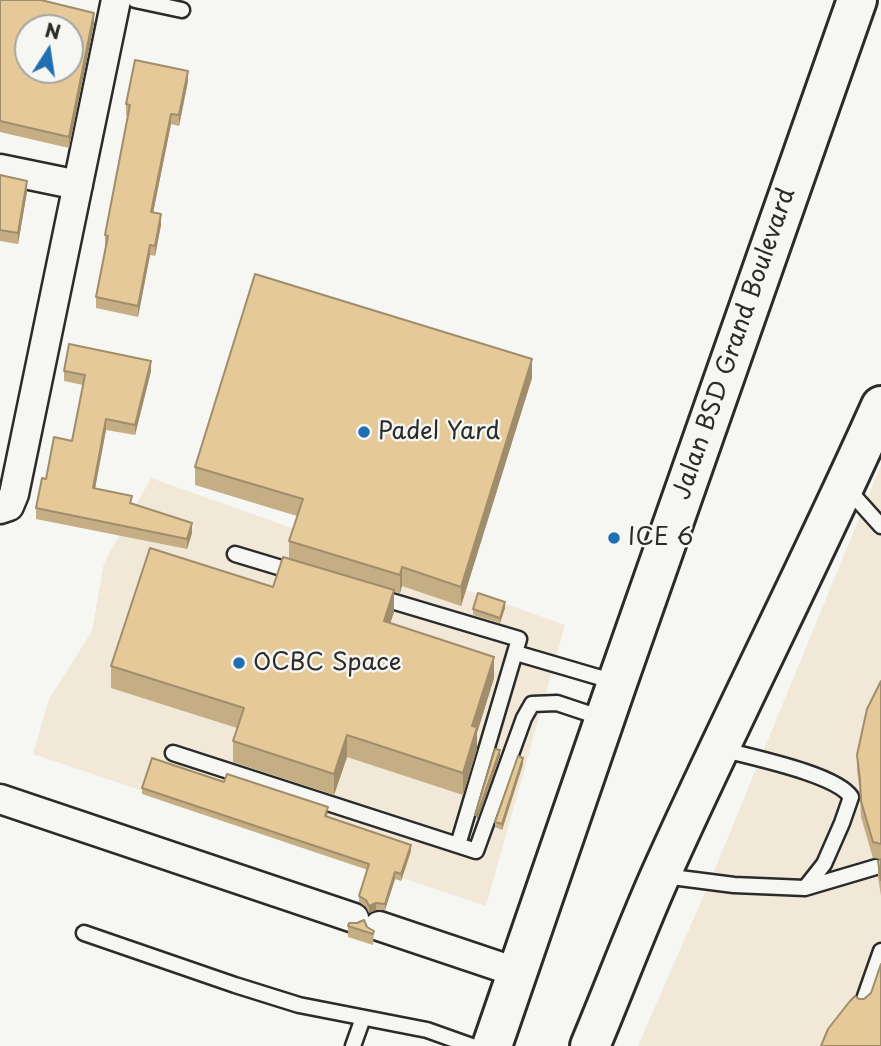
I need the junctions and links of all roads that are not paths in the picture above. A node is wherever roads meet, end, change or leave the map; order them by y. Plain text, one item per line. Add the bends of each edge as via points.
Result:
1 (116, 0) edge
2 (135, 0) edge
3 (857, 0) edge
4 (182, 10) dead end
5 (0, 169) edge
6 (78, 185) junction
7 (881, 406) edge
8 (845, 486) junction
9 (0, 509) edge
10 (881, 526) edge
11 (234, 554) dead end
12 (315, 578) edge
13 (368, 594) edge
14 (516, 653) junction
15 (617, 683) junction
16 (605, 719) junction
17 (719, 748) junction
18 (173, 753) dead end
19 (0, 799) edge
20 (458, 845) junction
21 (876, 867) edge
22 (660, 876) junction
23 (805, 888) junction
24 (84, 933) dead end
25 (881, 951) edge
26 (516, 972) junction
27 (862, 1005) edge
28 (363, 1018) junction
29 (354, 1046) edge
30 (472, 1046) edge
31 (492, 1046) edge
32 (590, 1046) edge

1 - 6 street
2 - 4 lane
3 - 15 main road, Jalan BSD Grand Boulevard
5 - 6 street
6 - 9 street via 14,494 9,506
7 - 8 main road
8 - 10 lane
8 - 17 main road
11 - 12 lane
13 - 14 lane via 519,639
14 - 15 lane
14 - 20 lane
15 - 16 main road, Jalan BSD Grand Boulevard
16 - 20 lane via 557,703 532,704 476,851
16 - 26 main road, Jalan BSD Grand Boulevard
17 - 22 main road
17 - 23 lane via 820,776 851,797 824,864
18 - 20 lane
19 - 26 street
21 - 23 lane
22 - 23 lane
22 - 32 main road
24 - 28 lane via 299,1005
25 - 27 lane
26 - 31 main road, Jalan BSD Grand Boulevard
28 - 29 lane
28 - 30 lane via 427,1030

